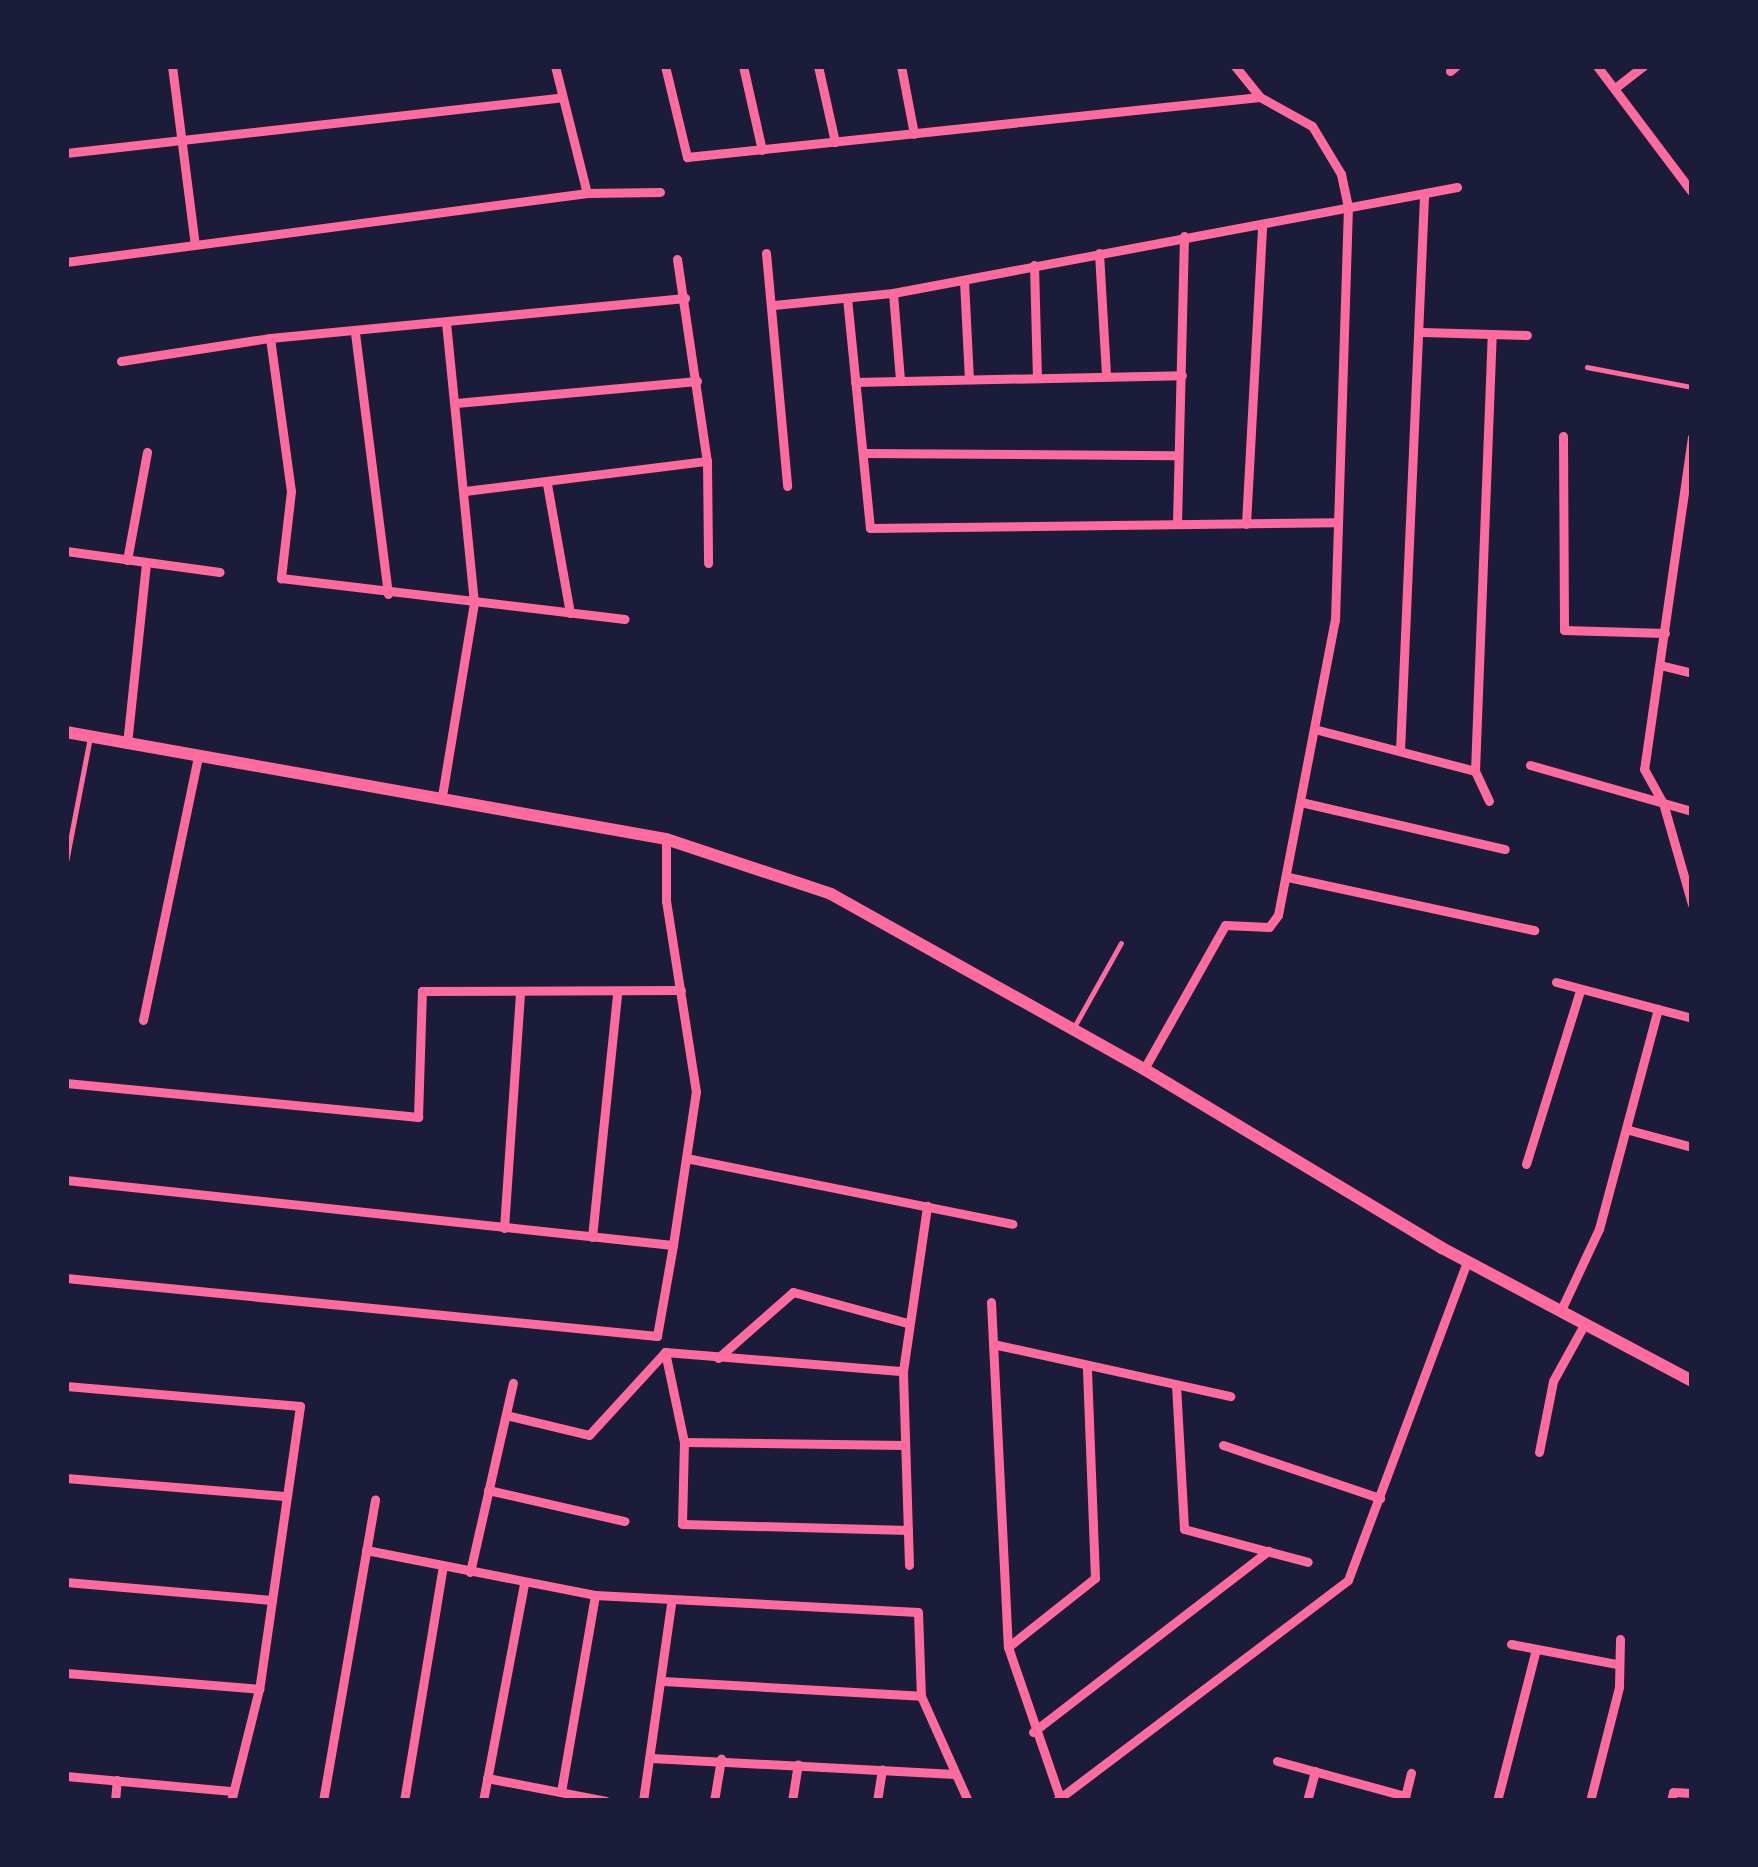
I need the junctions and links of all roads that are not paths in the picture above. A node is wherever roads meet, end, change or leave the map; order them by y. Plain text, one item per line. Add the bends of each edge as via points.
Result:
1 (172, 66) edge
2 (555, 66) edge
3 (665, 66) edge
4 (742, 66) edge
5 (818, 66) edge
6 (901, 66) edge
7 (1235, 66) edge
8 (1598, 66) edge
9 (1643, 66) edge
10 (1615, 88) junction
11 (562, 97) junction
12 (1260, 97) junction
13 (914, 134) junction
14 (185, 140) junction
15 (835, 142) junction
16 (762, 150) junction
17 (66, 153) edge
18 (1457, 187) dead end
19 (660, 192) dead end
20 (1692, 192) edge
21 (587, 193) junction
22 (1424, 197) junction
23 (1348, 207) junction
24 (1262, 225) junction
25 (1184, 236) junction
26 (195, 245) junction
27 (766, 253) dead end
28 (1100, 253) junction
29 (677, 259) dead end
30 (66, 262) edge
31 (1034, 265) junction
32 (964, 280) junction
33 (893, 293) junction
34 (685, 298) junction
35 (847, 298) junction
36 (774, 305) junction
37 (446, 323) junction
38 (1424, 332) junction
39 (356, 333) junction
40 (1527, 335) dead end
41 (1492, 336) junction
42 (270, 338) junction
43 (121, 361) dead end
44 (1587, 367) dead end
45 (1182, 374) junction
46 (1106, 375) junction
47 (1037, 376) junction
48 (969, 379) junction
49 (900, 380) junction
50 (697, 381) junction
51 (855, 382) junction
52 (1692, 387) edge
53 (456, 403) junction
54 (1563, 436) dead end
55 (1692, 436) edge
56 (147, 452) dead end
57 (863, 453) junction
58 (1176, 455) junction
59 (707, 461) junction
60 (548, 484) junction
61 (787, 486) dead end
62 (465, 491) junction
63 (1335, 521) junction
64 (1177, 523) junction
65 (1246, 524) junction
66 (66, 551) edge
67 (127, 560) junction
68 (146, 563) junction
69 (708, 563) dead end
70 (220, 572) dead end
71 (388, 594) junction
72 (474, 603) junction
73 (570, 613) junction
74 (625, 619) dead end
75 (1664, 633) junction
76 (1660, 665) junction
77 (1692, 674) edge
78 (1318, 730) junction
79 (66, 732) edge
80 (90, 736) junction
81 (127, 744) junction
82 (1400, 751) junction
83 (198, 756) junction
84 (1530, 765) dead end
85 (1475, 771) junction
86 (442, 796) junction
87 (1489, 800) dead end
88 (1305, 803) junction
89 (1664, 803) junction
90 (1692, 811) edge
91 (666, 839) junction
92 (1505, 849) dead end
93 (66, 862) edge
94 (1288, 877) junction
95 (1692, 904) edge
96 (1534, 930) dead end
97 (1121, 943) dead end
98 (1556, 982) dead end
99 (681, 990) junction
100 (1580, 991) junction
101 (520, 993) junction
102 (617, 995) junction
103 (1658, 1009) junction
104 (1692, 1018) edge
105 (143, 1020) dead end
106 (1072, 1028) junction
107 (1144, 1069) junction
108 (66, 1084) edge
109 (1629, 1130) junction
110 (1692, 1148) edge
111 (686, 1158) junction
112 (1526, 1164) dead end
113 (66, 1180) edge
114 (927, 1207) junction
115 (1012, 1224) dead end
116 (504, 1228) junction
117 (592, 1237) junction
118 (674, 1245) junction
119 (1467, 1261) junction
120 (66, 1278) edge
121 (991, 1302) dead end
122 (1561, 1310) junction
123 (907, 1323) junction
124 (1585, 1323) junction
125 (657, 1336) junction
126 (993, 1344) junction
127 (665, 1352) junction
128 (718, 1358) junction
129 (1087, 1366) junction
130 (903, 1371) junction
131 (1692, 1381) edge
132 (513, 1383) dead end
133 (1176, 1384) junction
134 (66, 1386) edge
135 (1230, 1396) dead end
136 (506, 1415) junction
137 (684, 1442) junction
138 (905, 1445) junction
139 (1223, 1445) dead end
140 (1539, 1452) dead end
141 (66, 1478) edge
142 (488, 1490) junction
143 (284, 1496) junction
144 (1380, 1498) junction
145 (375, 1499) dead end
146 (626, 1521) dead end
147 (908, 1530) junction
148 (366, 1550) junction
149 (1268, 1551) junction
150 (1308, 1562) dead end
151 (909, 1565) dead end
152 (443, 1566) junction
153 (470, 1572) junction
154 (66, 1582) edge
155 (524, 1582) junction
156 (595, 1595) junction
157 (272, 1600) junction
158 (671, 1604) junction
159 (1620, 1640) dead end
160 (1511, 1644) dead end
161 (1008, 1647) junction
162 (1536, 1649) junction
163 (1617, 1664) junction
164 (66, 1673) edge
165 (663, 1681) junction
166 (259, 1689) junction
167 (921, 1696) junction
168 (1033, 1732) junction
169 (651, 1757) junction
170 (721, 1759) junction
171 (1277, 1761) dead end
172 (798, 1764) junction
173 (882, 1769) junction
174 (1315, 1772) junction
175 (1412, 1773) dead end
176 (955, 1774) junction
177 (66, 1775) edge
178 (488, 1778) junction
179 (117, 1780) junction
180 (561, 1792) junction
181 (1692, 1793) edge
182 (231, 1796) edge
183 (1672, 1797) edge
184 (1404, 1798) edge
185 (964, 1799) edge
186 (1059, 1800) edge
187 (115, 1801) edge
188 (323, 1801) edge
189 (404, 1801) edge
190 (483, 1801) edge
191 (605, 1801) edge
192 (643, 1801) edge
193 (714, 1801) edge
194 (793, 1801) edge
195 (877, 1801) edge
196 (1306, 1801) edge
197 (1496, 1801) edge
198 (1590, 1801) edge

1 - 14 street
2 - 11 street
3 - 16 street via 685,157
4 - 16 street
5 - 15 street
6 - 13 street
7 - 12 street
8 - 10 street
9 - 10 street
10 - 20 street
11 - 14 street
11 - 21 street
12 - 13 street
12 - 23 street via 1312,126 1341,174
13 - 15 street
14 - 17 street
14 - 26 street
15 - 16 street
18 - 22 street
19 - 21 street
21 - 26 street
22 - 23 street
22 - 38 street
23 - 24 street
23 - 63 street
24 - 25 street
24 - 65 street
25 - 28 street
25 - 45 street
26 - 30 street
27 - 36 street
28 - 31 street
28 - 46 street
29 - 34 street
31 - 32 street
31 - 47 street
32 - 33 street
32 - 48 street
33 - 35 street
33 - 49 street
34 - 37 street
34 - 50 street
35 - 36 street
35 - 51 street
36 - 61 street
37 - 39 street
37 - 53 street
38 - 41 street
38 - 82 street
39 - 42 street
39 - 71 street
40 - 41 street
41 - 85 street
42 - 43 street
42 - 71 street via 291,491 281,578
44 - 52 lane
45 - 46 street
45 - 58 street
46 - 47 street
47 - 48 street
48 - 49 street
49 - 51 street
50 - 53 street
50 - 59 street
51 - 57 street
53 - 62 street
54 - 75 street via 1564,630
55 - 75 street
56 - 67 street
57 - 58 street
57 - 64 street via 870,528
58 - 64 street
59 - 60 street
59 - 69 street
60 - 62 street
60 - 73 street
62 - 72 street
63 - 65 street
63 - 78 street via 1335,620
64 - 65 street
66 - 67 street
67 - 68 street
68 - 70 street
68 - 81 street
71 - 72 street
72 - 73 street
72 - 86 street
73 - 74 street
75 - 76 street
76 - 77 street
76 - 89 street via 1644,769
78 - 82 street
78 - 88 street
79 - 80 main road
80 - 81 main road
80 - 93 lane
81 - 83 main road
82 - 85 street
83 - 86 main road
83 - 105 street
84 - 89 street
85 - 87 street
86 - 91 main road
88 - 92 street
88 - 94 street
89 - 90 street
89 - 95 street
91 - 99 street via 666,902
91 - 106 main road via 831,894
94 - 96 street
94 - 107 street via 1269,927 1225,925
97 - 106 lane
98 - 100 street
99 - 102 street
99 - 111 street via 695,1054
100 - 103 street
100 - 112 street
101 - 102 street
101 - 108 street via 422,991 418,1117
101 - 116 street
102 - 117 street
103 - 104 street
103 - 109 street
106 - 107 main road
107 - 119 main road
109 - 110 street
109 - 122 street via 1599,1228
111 - 114 street
111 - 118 street
113 - 116 street
114 - 115 street
114 - 123 street
116 - 117 street
117 - 118 street
118 - 125 street
119 - 122 main road
119 - 144 street
120 - 125 street
121 - 126 street
122 - 124 main road
123 - 128 street via 793,1292
123 - 130 street
124 - 131 main road
124 - 140 street via 1553,1381
125 - 127 street
126 - 129 street
126 - 161 street
127 - 128 street
127 - 136 street via 589,1435
127 - 137 street
128 - 130 street
129 - 133 street
129 - 161 street via 1095,1578
130 - 138 street
132 - 136 street
133 - 135 street
133 - 149 street via 1184,1529
134 - 143 street via 300,1406
136 - 142 street
137 - 138 street
137 - 147 street via 682,1524
138 - 147 street
139 - 144 street
141 - 143 street
142 - 146 street
142 - 153 street
143 - 157 street
144 - 186 street via 1348,1580
145 - 148 street
147 - 151 street
148 - 152 street
148 - 188 street
149 - 150 street
149 - 168 street
152 - 153 street
152 - 189 street
153 - 155 street
154 - 157 street
155 - 156 street
155 - 178 street
156 - 158 street
156 - 180 street
157 - 166 street
158 - 165 street
158 - 167 street via 918,1612
159 - 163 street
160 - 162 street
161 - 168 street
162 - 163 street
162 - 197 street
163 - 198 street via 1619,1687
164 - 166 street
165 - 167 street
165 - 169 street
166 - 182 street
167 - 176 street
168 - 186 street
169 - 170 street
169 - 192 street
170 - 172 street
170 - 193 street
171 - 174 street
172 - 173 street
172 - 194 street
173 - 176 street
173 - 195 street
174 - 184 street
174 - 196 street
175 - 184 street
176 - 185 street
177 - 179 street
178 - 180 street
178 - 190 street
179 - 182 street
179 - 187 street
180 - 191 street
181 - 183 street

